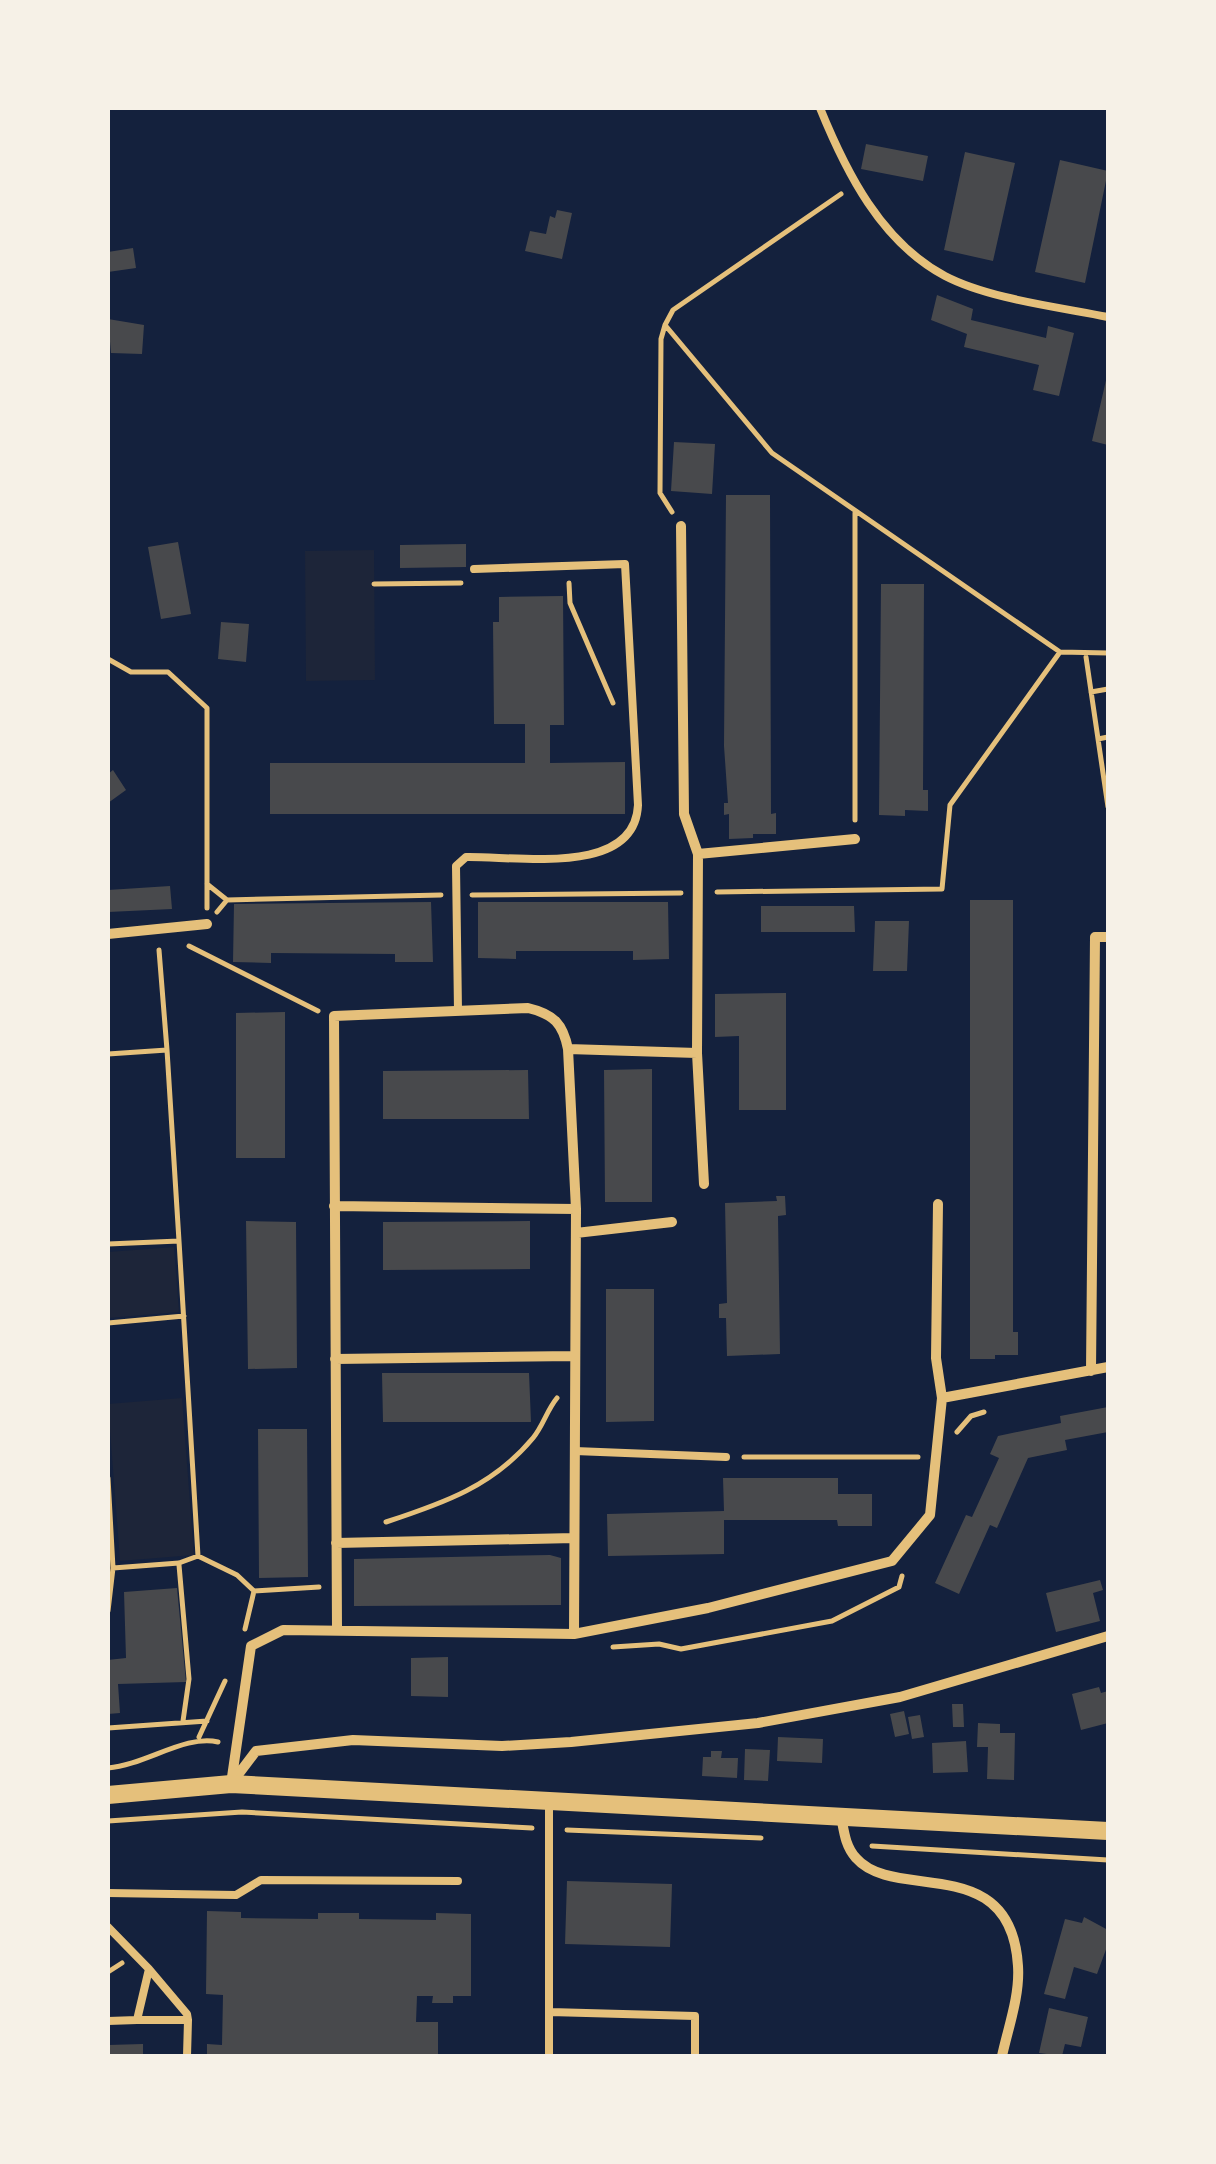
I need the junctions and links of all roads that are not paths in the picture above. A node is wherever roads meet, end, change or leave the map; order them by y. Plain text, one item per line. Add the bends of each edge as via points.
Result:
1 (820, 108) edge
2 (1108, 316) edge
3 (681, 526) road end
4 (474, 569) dead end
5 (854, 839) road end
6 (698, 854) junction
7 (207, 924) road end
8 (108, 934) edge
9 (1108, 937) edge
10 (458, 1011) junction
11 (568, 1049) junction
12 (697, 1053) junction
13 (704, 1184) dead end
14 (938, 1204) dead end
15 (334, 1206) junction
16 (576, 1208) junction
17 (672, 1222) dead end
18 (576, 1233) junction
19 (575, 1356) junction
20 (335, 1359) junction
21 (1108, 1367) edge
22 (1091, 1371) junction
23 (942, 1398) junction
24 (575, 1450) junction
25 (726, 1457) road end
26 (574, 1538) junction
27 (343, 1543) junction
28 (337, 1630) junction
29 (574, 1634) junction
30 (1108, 1636) edge
31 (231, 1784) junction
32 (108, 1795) edge
33 (548, 1801) junction
34 (841, 1816) junction
35 (1108, 1831) edge
36 (458, 1880) dead end
37 (108, 1894) edge
38 (108, 1927) edge
39 (149, 1969) junction
40 (550, 2012) junction
41 (138, 2020) junction
42 (188, 2020) junction
43 (108, 2021) edge
44 (187, 2056) edge
45 (550, 2056) edge
46 (695, 2056) edge
47 (1002, 2056) edge

1 - 2 lane via 857,185 894,238 946,277
3 - 6 street via 684,814
4 - 10 lane via 625,564 638,822 616,848 598,855 466,857 456,866
5 - 6 street
6 - 12 street
7 - 8 street
9 - 22 street via 1094,937
10 - 11 street via 543,1011 564,1030
10 - 15 street via 334,1016
11 - 12 street
11 - 16 street
12 - 13 street
14 - 23 street via 936,1358
15 - 16 street
15 - 20 street
16 - 18 street
17 - 18 street
18 - 19 street
19 - 20 street
19 - 24 street
20 - 27 street
21 - 22 street
22 - 23 street
23 - 29 street via 930,1516 892,1561
24 - 25 lane
24 - 26 street
26 - 27 street
26 - 29 street
27 - 28 street
28 - 29 street
28 - 31 street via 283,1630 251,1646
30 - 31 street via 900,1697 758,1723 502,1746 354,1740 256,1751
31 - 32 street
31 - 33 street
33 - 34 street
33 - 40 lane
34 - 35 street
34 - 47 street via 846,1843 872,1870 961,1887 1000,1915 1018,1968
36 - 37 lane via 261,1880 236,1895
38 - 39 lane
39 - 41 lane
39 - 42 lane
40 - 45 lane
40 - 46 lane via 695,2016
41 - 42 lane
41 - 43 lane
42 - 44 lane

